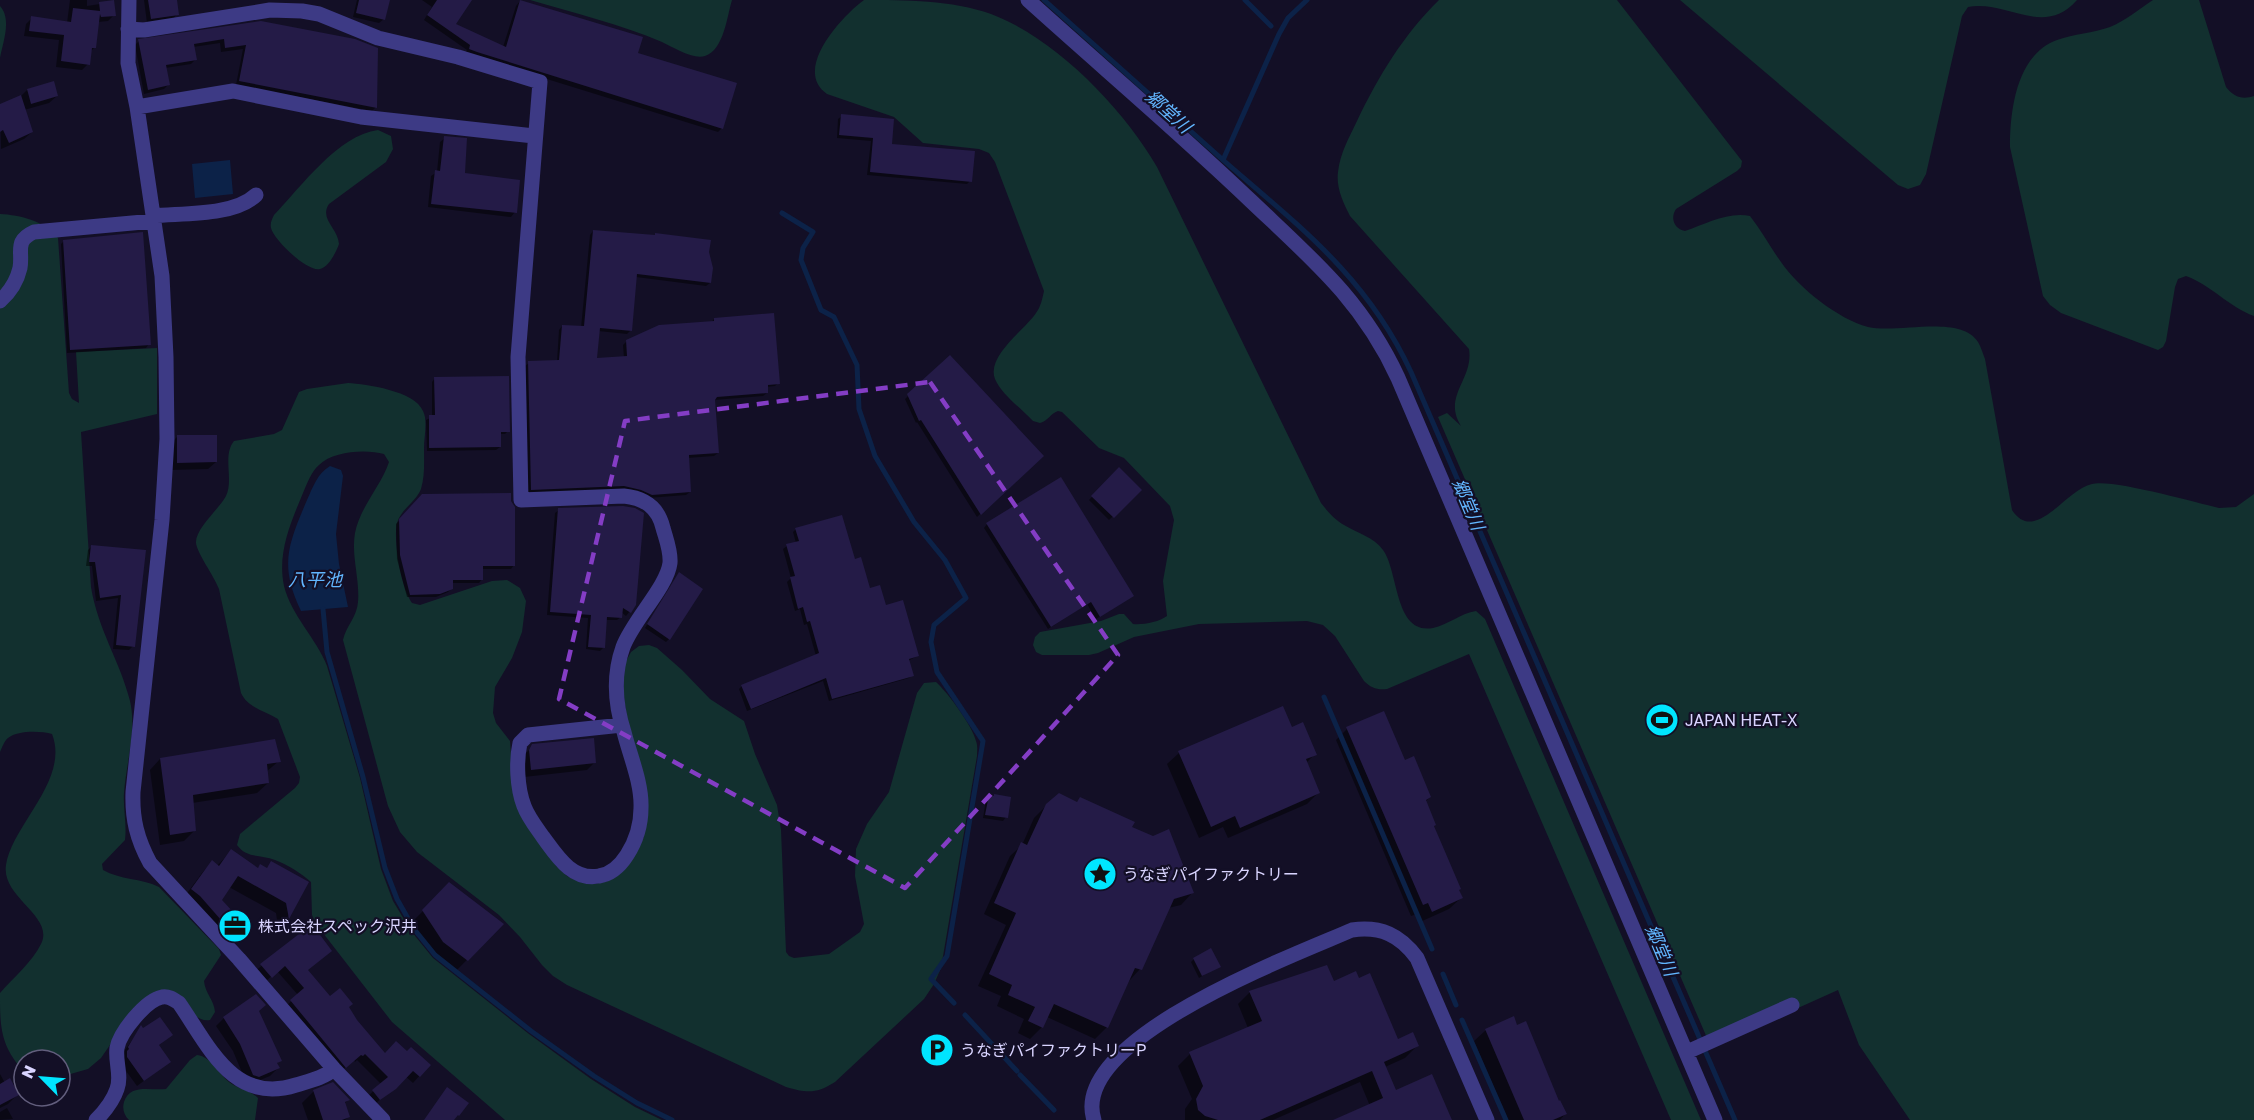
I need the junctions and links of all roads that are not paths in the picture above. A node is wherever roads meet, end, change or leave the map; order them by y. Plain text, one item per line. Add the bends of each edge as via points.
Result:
1 (129, 0) edge
2 (1028, 0) edge
3 (128, 29) junction
4 (137, 107) junction
5 (534, 136) junction
6 (256, 195) dead end
7 (153, 218) junction
8 (0, 300) edge
9 (622, 725) junction
10 (1792, 1005) dead end
11 (1691, 1050) junction
12 (334, 1069) junction
13 (96, 1120) edge
14 (383, 1120) edge
15 (1094, 1120) edge
16 (1487, 1120) edge
17 (1715, 1120) edge

1 - 3 street
2 - 11 street via 1297,243 1345,293 1375,334 1398,378 1502,626
3 - 4 street via 128,63
3 - 5 street via 144,30 270,10 319,14 378,38 540,82
4 - 5 street via 233,91 361,117
4 - 7 street
5 - 9 street via 518,357 521,500 636,498 657,512 670,551 667,574 635,621 619,661 616,690
6 - 7 street via 231,209
7 - 8 street via 27,235 21,241 21,266 16,282
7 - 12 street via 162,288 167,439 133,792 135,829 150,863 239,958
9 - 9 street via 640,793 641,821 632,848 616,869 606,875 582,876 561,862 529,817 520,794 519,743 528,735
10 - 11 street
11 - 17 street
12 - 13 street via 327,1075 283,1089 243,1083 223,1066 179,1003 163,997 154,1000 123,1031 117,1051 118,1088
12 - 14 street
15 - 16 street via 1092,1098 1097,1082 1132,1045 1160,1024 1218,988 1352,930 1367,928 1396,936 1417,958

